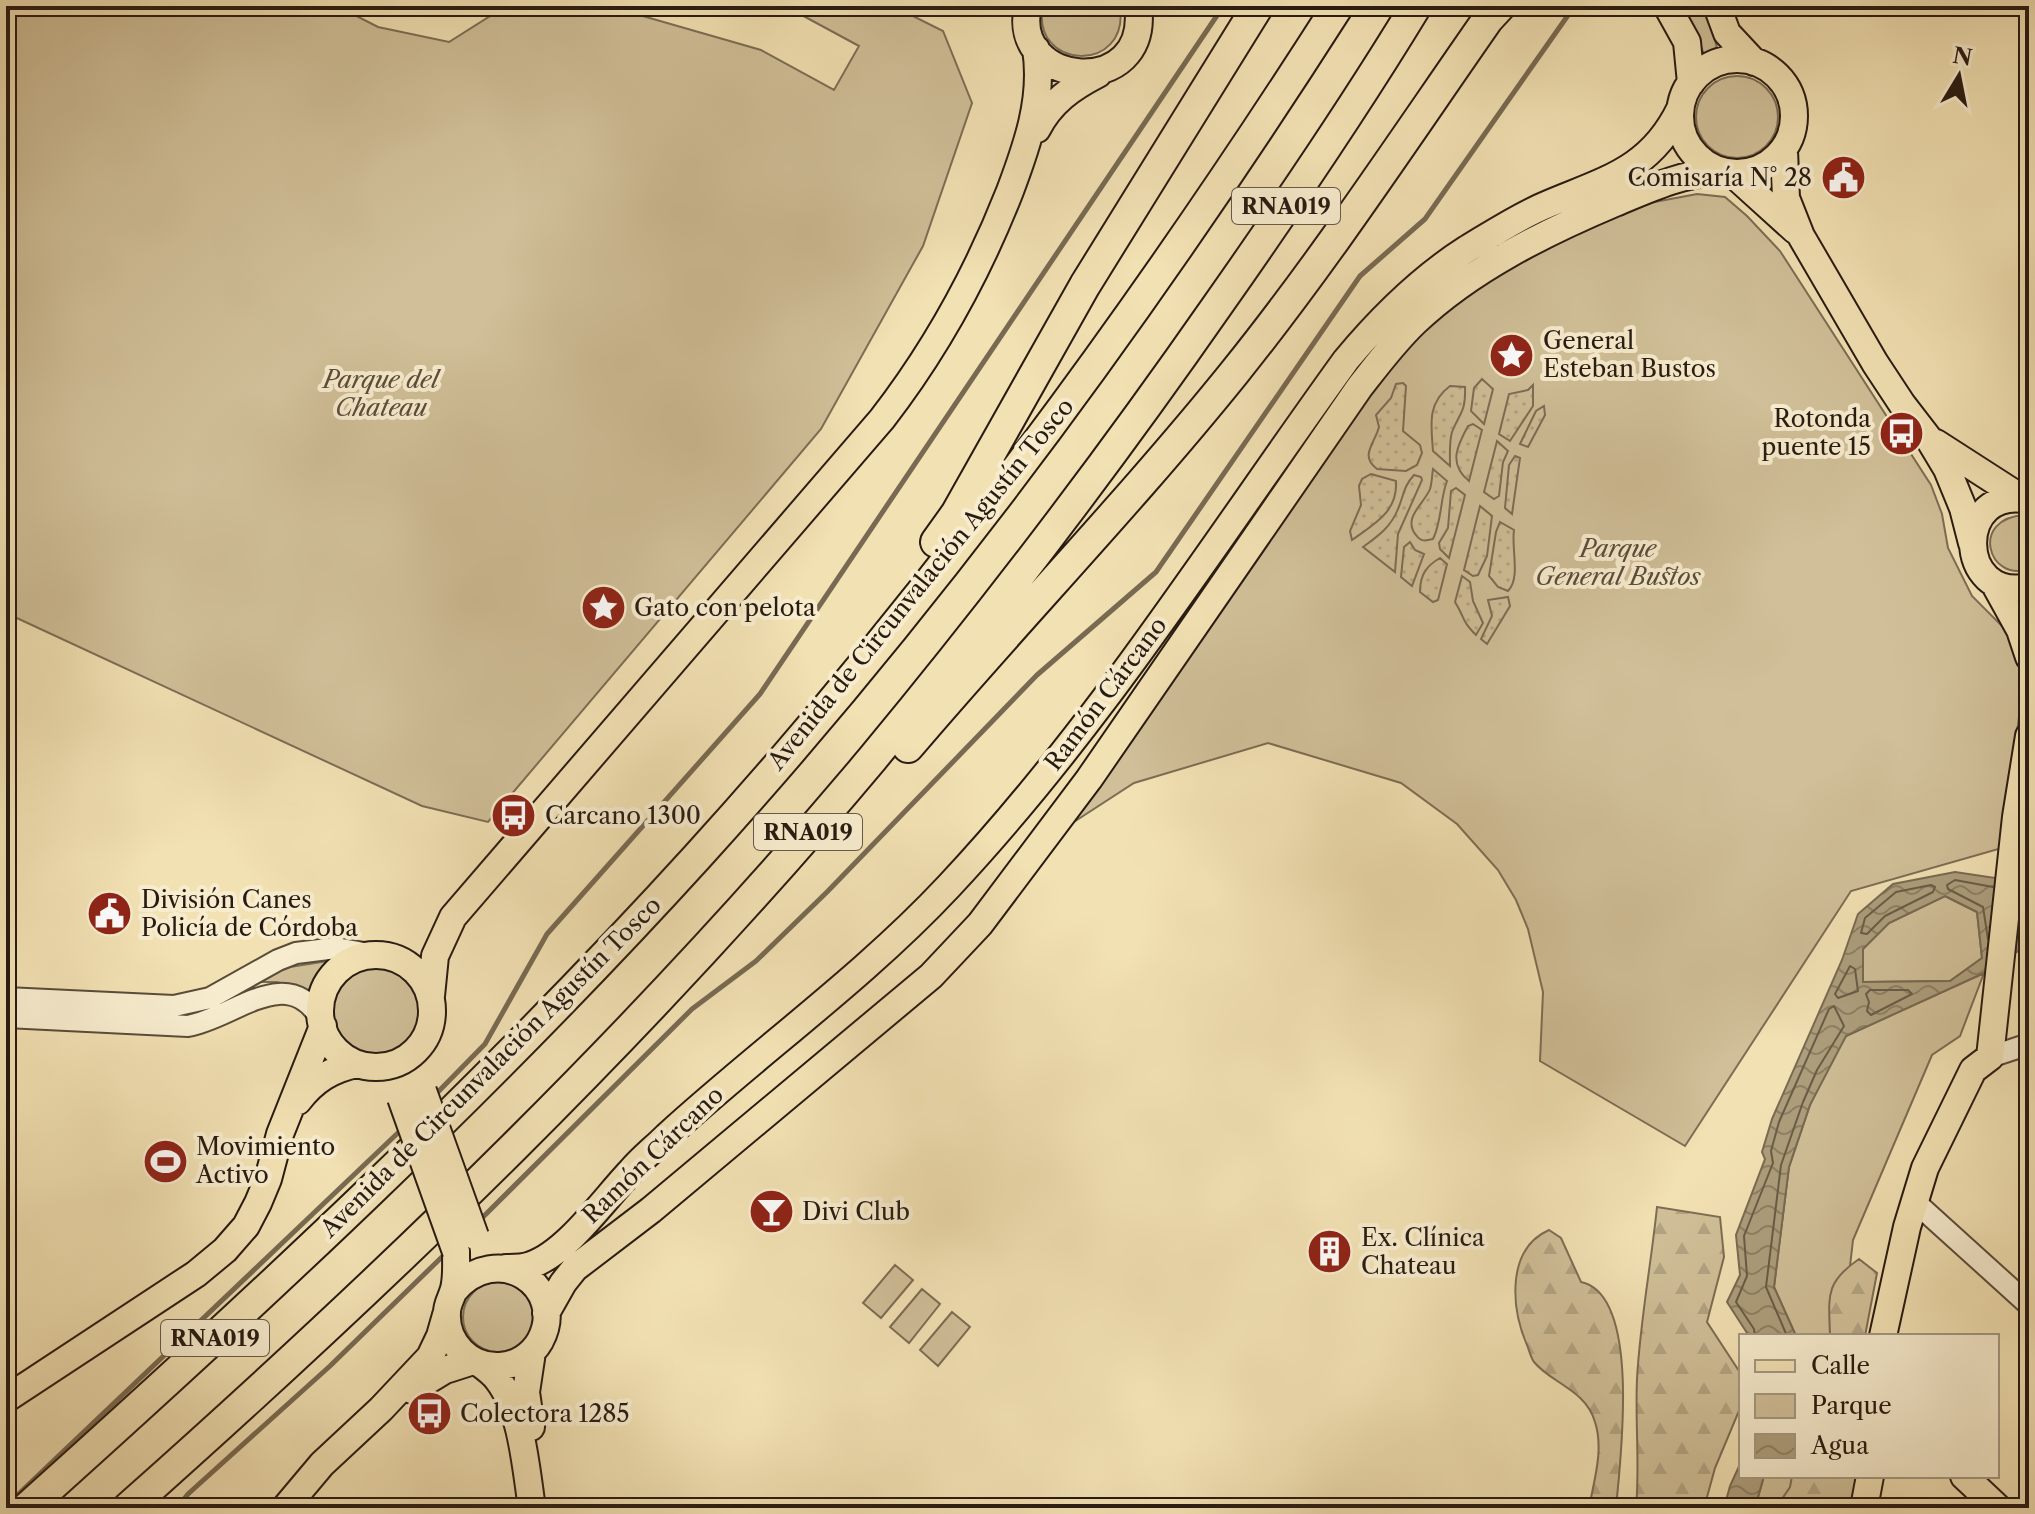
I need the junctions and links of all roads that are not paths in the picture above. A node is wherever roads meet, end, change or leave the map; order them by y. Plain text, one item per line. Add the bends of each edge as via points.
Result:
1 (1004, 6) edge
2 (1028, 6) edge
3 (1138, 6) edge
4 (1258, 6) edge
5 (1338, 6) edge
6 (1416, 6) edge
7 (1500, 6) edge
8 (1667, 6) edge
9 (1717, 6) edge
10 (1034, 44) junction
11 (1754, 62) junction
12 (1104, 70) junction
13 (1691, 83) junction
14 (1680, 109) junction
15 (1784, 150) junction
16 (1022, 158) junction
17 (1726, 172) junction
18 (1801, 236) junction
19 (1929, 439) junction
20 (2026, 500) edge
21 (1972, 543) junction
22 (1994, 583) junction
23 (2029, 587) edge
24 (2029, 653) edge
25 (857, 671) junction
26 (2029, 736) edge
27 (790, 852) junction
28 (453, 917) junction
29 (383, 956) junction
30 (431, 996) junction
31 (6, 998) edge
32 (6, 1017) edge
33 (322, 1022) junction
34 (425, 1040) junction
35 (2029, 1044) edge
36 (1990, 1057) junction
37 (366, 1066) junction
38 (412, 1094) junction
39 (288, 1113) junction
40 (1914, 1201) junction
41 (465, 1244) junction
42 (504, 1268) junction
43 (450, 1302) junction
44 (2029, 1305) edge
45 (546, 1313) junction
46 (1883, 1334) edge
47 (532, 1352) junction
48 (476, 1362) junction
49 (6, 1399) edge
50 (381, 1409) junction
51 (1870, 1478) edge
52 (1966, 1478) edge
53 (27, 1508) edge
54 (128, 1508) edge
55 (285, 1508) edge
56 (532, 1508) edge
57 (544, 1508) edge
58 (1864, 1508) edge
59 (1998, 1508) edge

1 - 10 main road
2 - 10 main road via 1027,26
3 - 12 main road via 1135,40 1123,58
4 - 25 highway via 1114,237 956,514 916,569
5 - 25 highway, Avenida de Circunvalación Agustín Tosco / RNA019 via 1097,361
6 - 27 highway, RNA019 via 1305,179 1059,525
7 - 27 highway via 1276,318 1173,446 904,751
8 - 13 main road via 1687,42
9 - 11 main road via 1727,33
10 - 12 main road via 1055,67 1079,74
10 - 16 main road via 1038,93
11 - 13 main road via 1719,62
11 - 15 main road via 1774,73 1793,101 1793,133
12 - 16 main road via 1051,105
13 - 14 main road
14 - 17 main road via 1683,136 1697,158
14 - 42 main road, Ramón Cárcano via 1665,137 1642,160 1611,180 1496,232 1423,280 1384,317 1337,371 1073,743 947,888 867,966 673,1131 558,1248 530,1266
15 - 17 main road via 1755,171
15 - 18 main road via 1786,198
16 - 28 main road via 971,284 904,391
17 - 18 main road
17 - 45 main road, Ramón Cárcano via 1679,176 1547,233 1473,278 1391,346 1089,779 980,924 931,976 575,1268
18 - 19 main road via 1875,363
19 - 20 main road
19 - 21 main road via 1956,489
20 - 21 main road via 2000,502 1987,510 1974,528
21 - 22 main road via 1978,567
22 - 23 main road
22 - 24 main road
25 - 53 highway, Avenida de Circunvalación Agustín Tosco / RNA019 via 699,855 464,1101
26 - 36 main road
27 - 54 highway, RNA019 via 505,1153
28 - 29 main road
28 - 30 main road via 435,956
29 - 30 main road via 416,972
29 - 31 street via 336,948 296,953 210,998 174,1006
29 - 33 main road via 345,964 334,975 321,1002
30 - 34 main road via 431,1026
32 - 33 street via 188,1026 207,1023 274,993 301,998
33 - 37 main road via 333,1048
33 - 39 main road
34 - 37 main road via 403,1061
34 - 38 main road
35 - 36 street
36 - 40 main road via 1973,1070
37 - 38 main road
37 - 39 main road via 342,1067 320,1077
38 - 41 main road, bridge
39 - 49 main road via 258,1203 225,1250
40 - 44 street
40 - 46 main road
41 - 42 main road
41 - 43 main road
42 - 43 main road via 474,1273
42 - 45 main road via 538,1289
43 - 48 main road via 452,1340
43 - 50 main road via 430,1357
45 - 47 main road via 541,1340
47 - 48 main road via 507,1365
47 - 57 main road via 526,1392
48 - 50 main road via 445,1370
48 - 56 main road via 496,1376 513,1408
50 - 55 main road via 322,1464
51 - 58 main road
52 - 59 main road

